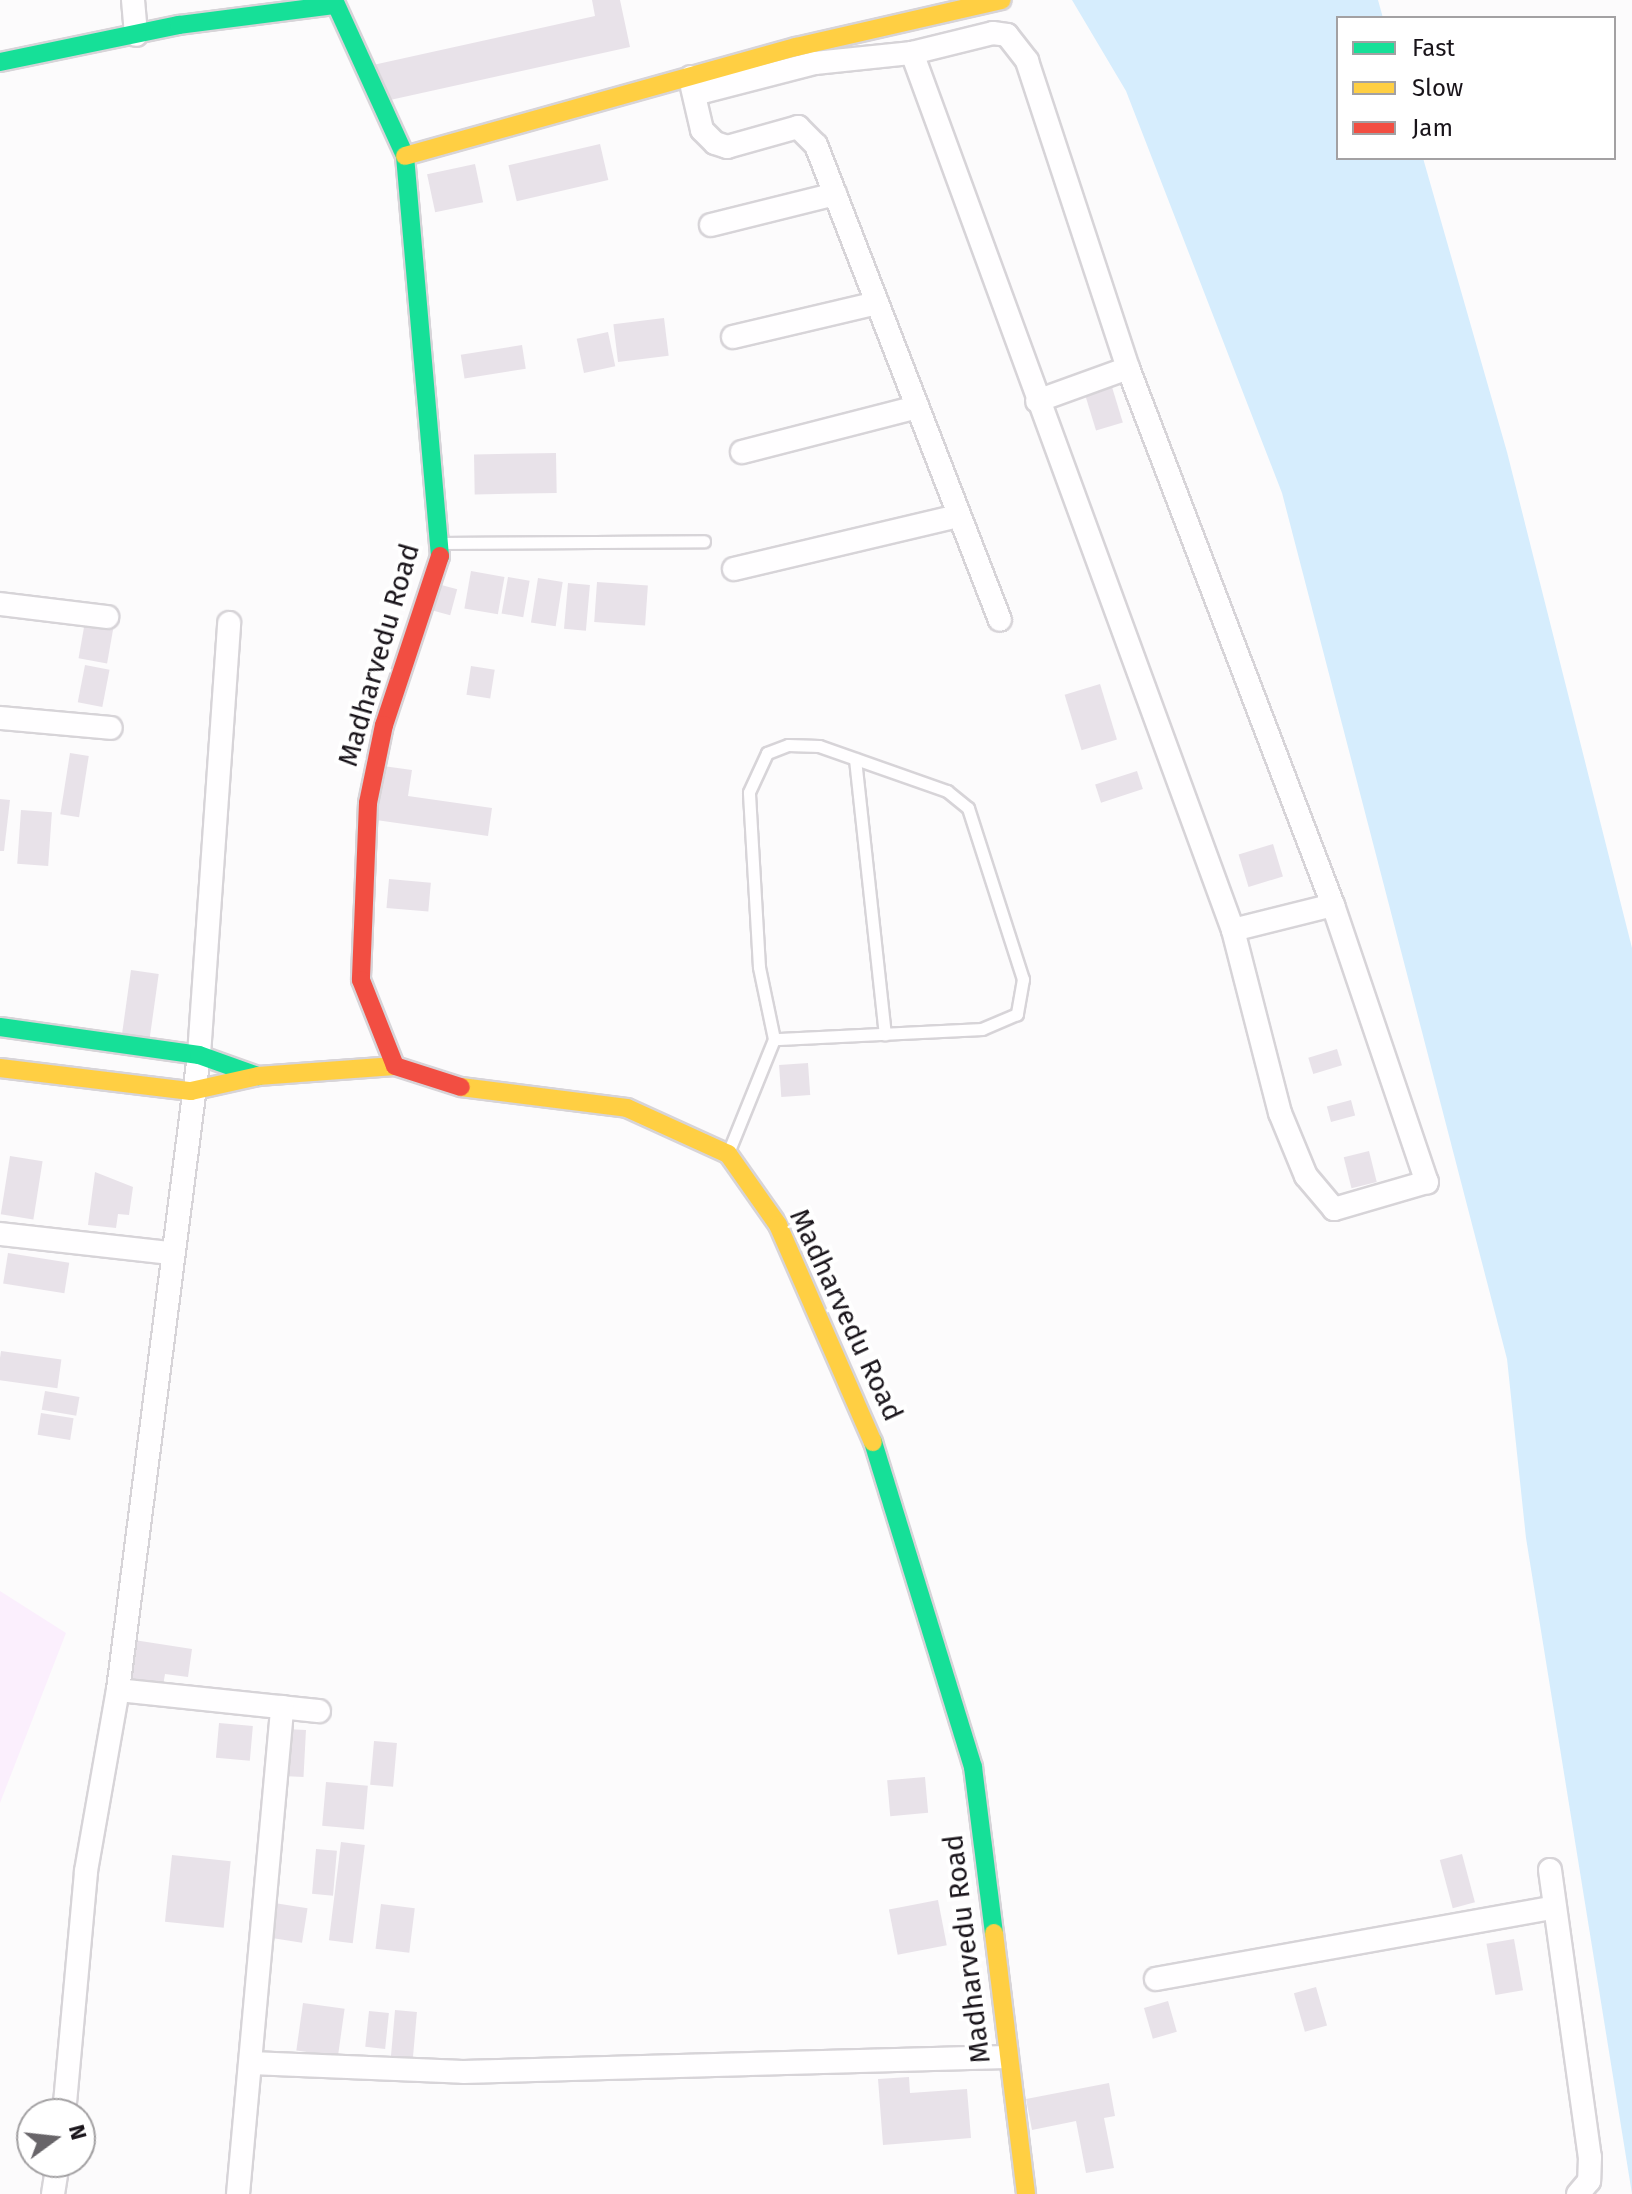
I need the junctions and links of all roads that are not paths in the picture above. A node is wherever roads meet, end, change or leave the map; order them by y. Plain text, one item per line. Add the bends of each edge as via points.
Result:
1 (133, 0) edge
2 (1002, 0) edge
3 (334, 2) edge
4 (136, 35) junction
5 (912, 53) junction
6 (0, 62) edge
7 (692, 82) junction
8 (405, 156) junction
9 (835, 194) junction
10 (711, 225) dead end
11 (877, 303) junction
12 (733, 337) dead end
13 (1128, 368) junction
14 (1037, 401) junction
15 (917, 407) junction
16 (742, 452) dead end
17 (959, 516) junction
18 (704, 541) dead end
19 (441, 543) junction
20 (734, 569) dead end
21 (0, 604) edge
22 (107, 617) dead end
23 (1000, 620) dead end
24 (229, 623) dead end
25 (0, 718) edge
26 (111, 728) dead end
27 (855, 759) junction
28 (1333, 905) junction
29 (1233, 930) junction
30 (0, 1027) edge
31 (885, 1034) junction
32 (774, 1039) junction
33 (199, 1055) junction
34 (395, 1066) junction
35 (0, 1068) edge
36 (258, 1076) junction
37 (191, 1091) junction
38 (728, 1154) junction
39 (0, 1234) edge
40 (169, 1253) junction
41 (118, 1690) junction
42 (282, 1707) junction
43 (319, 1711) dead end
44 (1550, 1870) dead end
45 (1555, 1907) junction
46 (1156, 1979) dead end
47 (1007, 2057) junction
48 (251, 2063) junction
49 (65, 2098) edge
50 (238, 2194) edge
51 (1026, 2194) edge
52 (1578, 2194) edge

1 - 4 street
2 - 7 street
3 - 4 street
3 - 8 street, Madharvedu Road
4 - 6 street
5 - 7 street via 815,63 702,92
5 - 13 street via 993,33 1007,35 1027,61
5 - 14 street
7 - 8 street
7 - 9 street via 702,130 715,143 727,147 802,129
8 - 19 street, Madharvedu Road
9 - 10 street
9 - 11 street
11 - 12 street
11 - 15 street
13 - 14 street
13 - 28 street
14 - 29 street
15 - 16 street
15 - 17 street
17 - 20 street
17 - 23 street
18 - 19 lane
19 - 34 street, Madharvedu Road via 368,803 361,980
21 - 22 street
24 - 33 street
25 - 26 street
27 - 31 lane
27 - 31 lane via 947,791 968,808 1023,979 1025,998 1002,1024
27 - 32 lane via 819,746 788,745 767,753 749,792 759,967
28 - 29 street
28 - 29 street via 1427,1182 1351,1208 1321,1202 1306,1176 1280,1113
30 - 33 street
31 - 32 lane
32 - 38 lane
33 - 36 street
33 - 37 street
34 - 36 street
34 - 38 street via 455,1086 627,1108
35 - 37 street
36 - 37 street
37 - 40 street
38 - 47 street, Madharvedu Road via 778,1225 849,1379 910,1548 973,1767
39 - 40 street
40 - 41 street
41 - 42 street
41 - 49 street via 86,1871
42 - 43 street
42 - 48 street
44 - 45 street
45 - 46 street
45 - 52 street via 1590,2157 1589,2181
47 - 48 street via 463,2072
47 - 51 street, Madharvedu Road
48 - 50 street

